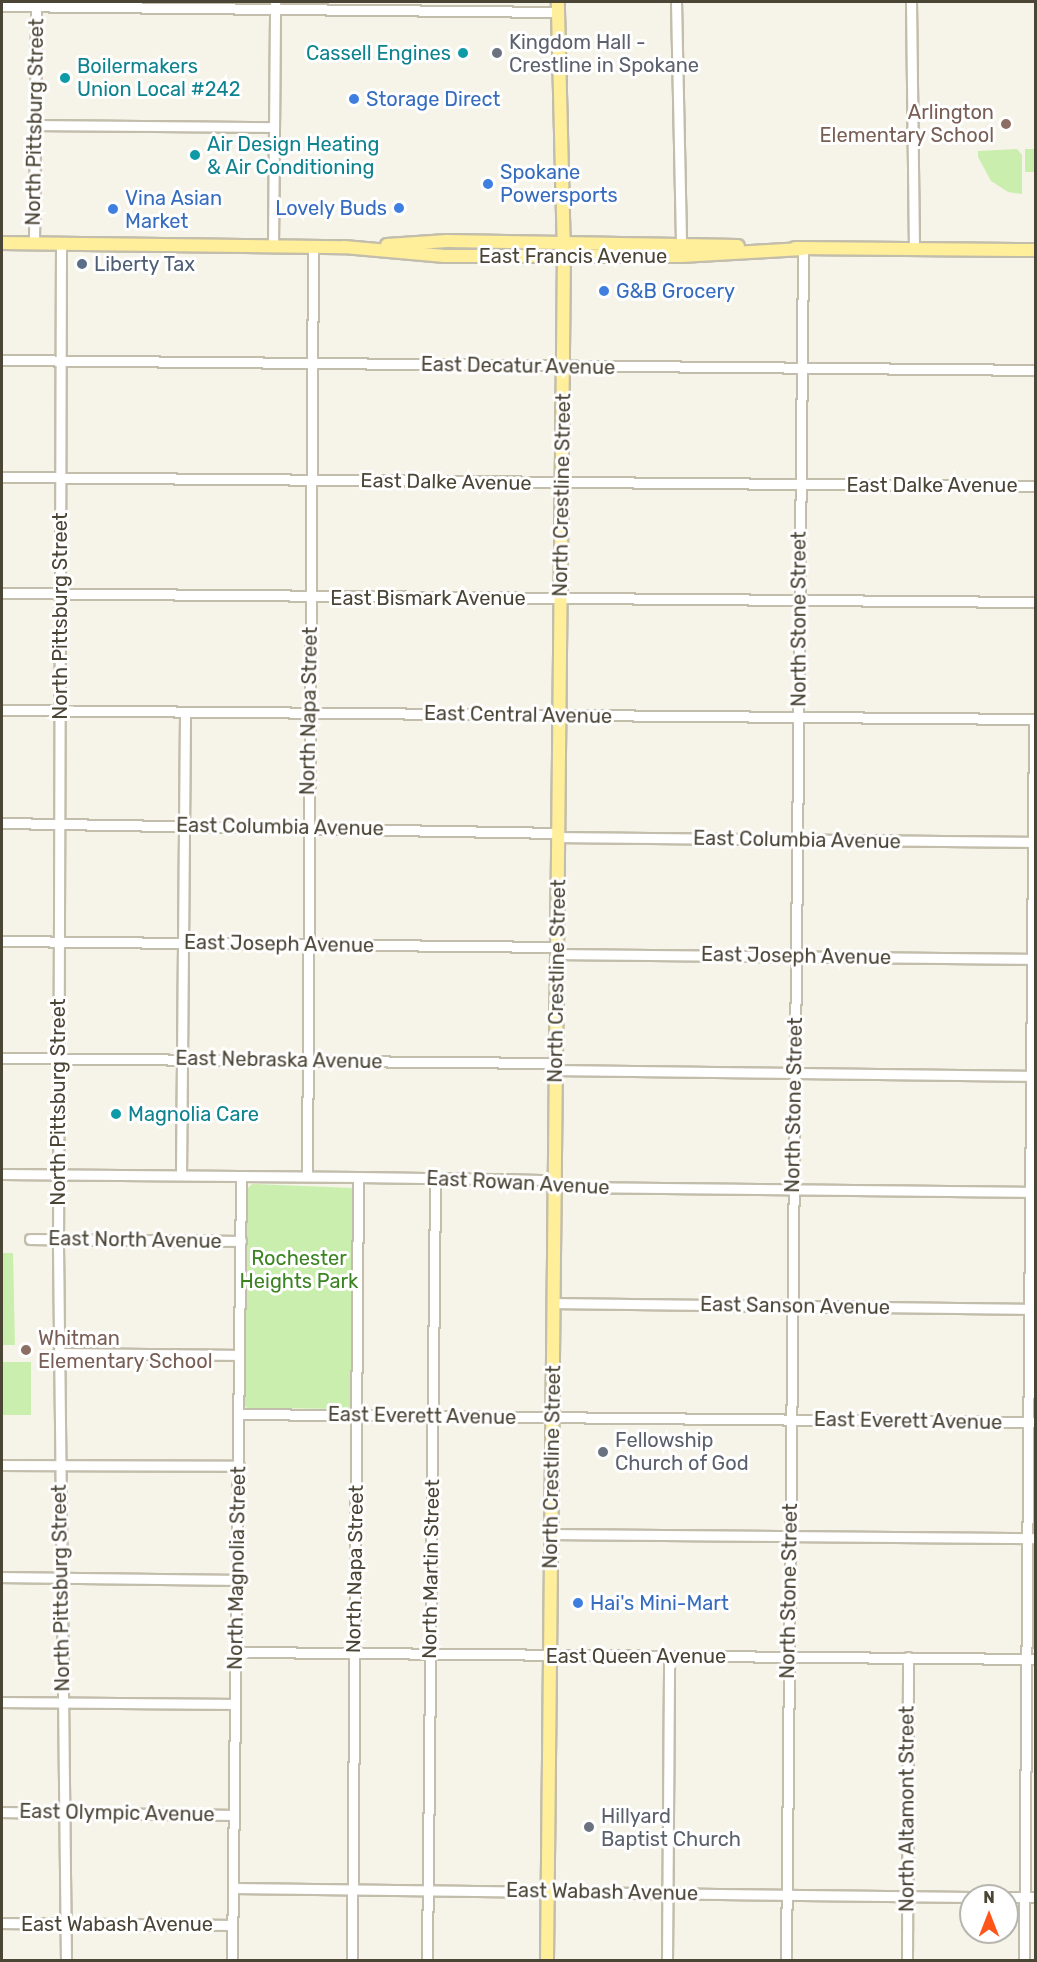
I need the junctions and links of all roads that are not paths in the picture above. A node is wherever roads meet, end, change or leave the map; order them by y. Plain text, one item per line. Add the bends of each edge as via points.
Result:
1 (676, 2) edge
2 (911, 2) edge
3 (36, 4) edge
4 (275, 5) edge
5 (2, 6) edge
6 (558, 7) edge
7 (35, 125) junction
8 (274, 127) junction
9 (563, 242) junction
10 (2, 243) edge
11 (34, 243) junction
12 (61, 244) junction
13 (681, 244) junction
14 (273, 246) junction
15 (313, 247) junction
16 (344, 247) junction
17 (803, 249) junction
18 (914, 250) junction
19 (1035, 250) edge
20 (564, 256) junction
21 (2, 360) edge
22 (60, 362) junction
23 (312, 364) junction
24 (563, 367) junction
25 (801, 368) junction
26 (1035, 370) edge
27 (2, 477) edge
28 (61, 478) junction
29 (311, 481) junction
30 (561, 483) junction
31 (800, 484) junction
32 (1035, 486) edge
33 (2, 593) edge
34 (60, 594) junction
35 (310, 597) junction
36 (561, 599) junction
37 (799, 601) junction
38 (1035, 602) edge
39 (2, 710) edge
40 (59, 711) junction
41 (185, 712) junction
42 (309, 713) junction
43 (559, 716) junction
44 (798, 717) junction
45 (1035, 719) edge
46 (2, 823) edge
47 (58, 824) junction
48 (183, 826) junction
49 (308, 826) junction
50 (558, 835) junction
51 (798, 840) junction
52 (1035, 842) edge
53 (2, 940) edge
54 (58, 941) junction
55 (182, 943) junction
56 (307, 944) junction
57 (557, 950) junction
58 (796, 956) junction
59 (1034, 959) edge
60 (2, 1058) edge
61 (57, 1058) junction
62 (181, 1059) junction
63 (306, 1061) junction
64 (556, 1066) junction
65 (795, 1072) junction
66 (1034, 1076) edge
67 (2, 1174) edge
68 (58, 1175) junction
69 (181, 1175) junction
70 (241, 1176) junction
71 (307, 1176) junction
72 (358, 1177) junction
73 (435, 1178) junction
74 (555, 1184) junction
75 (793, 1190) junction
76 (1033, 1192) edge
77 (30, 1239) dead end
78 (58, 1239) junction
79 (241, 1241) junction
80 (554, 1303) junction
81 (792, 1306) junction
82 (1033, 1309) edge
83 (58, 1353) junction
84 (239, 1355) junction
85 (240, 1414) junction
86 (357, 1415) junction
87 (434, 1417) junction
88 (552, 1418) junction
89 (792, 1419) junction
90 (1032, 1422) edge
91 (2, 1465) edge
92 (59, 1466) junction
93 (239, 1466) junction
94 (551, 1534) junction
95 (790, 1537) junction
96 (1032, 1538) edge
97 (2, 1577) edge
98 (61, 1577) junction
99 (237, 1580) junction
100 (237, 1652) junction
101 (354, 1653) junction
102 (430, 1654) junction
103 (550, 1655) junction
104 (669, 1656) junction
105 (789, 1656) junction
106 (908, 1656) junction
107 (1031, 1659) edge
108 (2, 1702) edge
109 (63, 1703) junction
110 (234, 1704) junction
111 (2, 1812) edge
112 (64, 1813) junction
113 (233, 1815) junction
114 (233, 1888) junction
115 (428, 1889) junction
116 (353, 1890) junction
117 (548, 1892) junction
118 (668, 1892) junction
119 (786, 1894) junction
120 (907, 1896) junction
121 (959, 1897) edge
122 (1019, 1897) edge
123 (1024, 1897) junction
124 (1035, 1897) edge
125 (2, 1923) edge
126 (66, 1924) junction
127 (232, 1925) junction
128 (66, 1960) edge
129 (232, 1960) edge
130 (352, 1960) edge
131 (427, 1960) edge
132 (547, 1960) edge
133 (668, 1960) edge
134 (786, 1960) edge
135 (907, 1960) edge
136 (1024, 1960) edge

1 - 13 street
2 - 18 street
3 - 4 street
3 - 5 street
3 - 7 street, North Pittsburg Street
4 - 6 street
4 - 8 street
6 - 9 main road, North Crestline Street
7 - 8 street
7 - 11 street, North Pittsburg Street
8 - 14 street
9 - 13 main road, East Francis Avenue
9 - 16 main road, East Francis Avenue via 445,241
9 - 20 main road, North Crestline Street
10 - 11 main road, East Francis Avenue
11 - 12 main road, East Francis Avenue
12 - 14 main road, East Francis Avenue
12 - 22 street, North Pittsburg Street
13 - 17 main road, East Francis Avenue
14 - 15 main road, East Francis Avenue
15 - 16 main road, East Francis Avenue
15 - 23 street, North Napa Street
16 - 20 main road, East Francis Avenue via 445,256
17 - 18 main road, East Francis Avenue
17 - 20 main road, East Francis Avenue via 681,256
17 - 25 street, North Stone Street
18 - 19 main road, East Francis Avenue
20 - 24 main road, North Crestline Street
21 - 22 street, East Decatur Avenue
22 - 23 street, East Decatur Avenue
22 - 28 street, North Pittsburg Street
23 - 24 street, East Decatur Avenue
23 - 29 street, North Napa Street
24 - 25 street, East Decatur Avenue
24 - 30 main road, North Crestline Street
25 - 26 street, East Decatur Avenue
25 - 31 street, North Stone Street
27 - 28 street, East Dalke Avenue
28 - 29 street, East Dalke Avenue
28 - 34 street, North Pittsburg Street
29 - 30 street, East Dalke Avenue
29 - 35 street, North Napa Street
30 - 31 street, East Dalke Avenue
30 - 36 main road, North Crestline Street
31 - 32 street, East Dalke Avenue
31 - 37 street, North Stone Street
33 - 34 street, East Bismark Avenue
34 - 35 street, East Bismark Avenue
34 - 40 street, North Pittsburg Street
35 - 36 street, East Bismark Avenue
35 - 42 street, North Napa Street
36 - 37 street, East Bismark Avenue
36 - 43 main road, North Crestline Street
37 - 38 street, East Bismark Avenue
37 - 44 street, North Stone Street
39 - 40 street, East Central Avenue
40 - 41 street, East Central Avenue
40 - 47 street, North Pittsburg Street
41 - 42 street, East Central Avenue
41 - 48 street
42 - 43 street, East Central Avenue
42 - 49 street, North Napa Street
43 - 44 street, East Central Avenue
43 - 50 main road, North Crestline Street
44 - 45 street, East Central Avenue
44 - 51 street, North Stone Street
45 - 52 street
46 - 47 street, East Columbia Avenue
47 - 48 street, East Columbia Avenue
47 - 54 street, North Pittsburg Street
48 - 49 street, East Columbia Avenue
48 - 55 street
49 - 50 street, East Columbia Avenue
49 - 56 street, North Napa Street
50 - 51 street, East Columbia Avenue
50 - 57 main road, North Crestline Street
51 - 52 street, East Columbia Avenue
51 - 58 street, North Stone Street
52 - 59 street
53 - 54 street, East Joseph Avenue
54 - 55 street, East Joseph Avenue
54 - 61 street, North Pittsburg Street
55 - 56 street, East Joseph Avenue
55 - 62 street
56 - 57 street, East Joseph Avenue
56 - 63 street, North Napa Street
57 - 58 street, East Joseph Avenue
57 - 64 main road, North Crestline Street
58 - 59 street, East Joseph Avenue
58 - 65 street, North Stone Street
59 - 66 street
60 - 61 street, East Nebraska Avenue
61 - 62 street, East Nebraska Avenue
61 - 68 street, North Pittsburg Street
62 - 63 street, East Nebraska Avenue
62 - 69 street
63 - 64 street, East Nebraska Avenue
63 - 71 street, North Napa Street
64 - 65 street, East Nebraska Avenue
64 - 74 main road, North Crestline Street
65 - 66 street, East Nebraska Avenue
65 - 75 street, North Stone Street
66 - 76 street
67 - 68 street, East Rowan Avenue
68 - 69 street, East Rowan Avenue
68 - 78 street, North Pittsburg Street
69 - 70 street, East Rowan Avenue
70 - 71 street, East Rowan Avenue
70 - 79 street, North Magnolia Street
71 - 72 street, East Rowan Avenue
72 - 73 street, East Rowan Avenue
72 - 86 street, North Napa Street
73 - 74 street, East Rowan Avenue
73 - 87 street, North Martin Street
74 - 75 street, East Rowan Avenue
74 - 80 main road, North Crestline Street
75 - 76 street, East Rowan Avenue
75 - 81 street, North Stone Street
76 - 82 street
77 - 78 street, East North Avenue
78 - 79 street, East North Avenue
78 - 83 street, North Pittsburg Street
79 - 84 street, North Magnolia Street
80 - 81 street, East Sanson Avenue
80 - 88 main road, North Crestline Street
81 - 82 street, East Sanson Avenue
81 - 89 street, North Stone Street
82 - 90 street
83 - 84 street
83 - 92 street, North Pittsburg Street
84 - 85 street, North Magnolia Street
85 - 86 street, East Everett Avenue
85 - 93 street, North Magnolia Street
86 - 87 street, East Everett Avenue
86 - 101 street, North Napa Street
87 - 88 street, East Everett Avenue
87 - 102 street, North Martin Street
88 - 89 street, East Everett Avenue
88 - 94 main road, North Crestline Street
89 - 90 street, East Everett Avenue
89 - 95 street, North Stone Street
90 - 96 street
91 - 92 street
92 - 93 street
92 - 98 street, North Pittsburg Street
93 - 99 street, North Magnolia Street
94 - 95 street
94 - 103 main road, North Crestline Street
95 - 96 street
95 - 105 street, North Stone Street
96 - 107 street
97 - 98 street
98 - 99 street
98 - 109 street, North Pittsburg Street
99 - 100 street, North Magnolia Street
100 - 101 street, East Queen Avenue
100 - 110 street, North Magnolia Street
101 - 102 street, East Queen Avenue
101 - 116 street, North Napa Street
102 - 103 street, East Queen Avenue
102 - 115 street, North Martin Street
103 - 104 street, East Queen Avenue
103 - 117 main road, North Crestline Street
104 - 105 street, East Queen Avenue
104 - 118 street
105 - 106 street, East Queen Avenue
105 - 119 street, North Stone Street
106 - 107 street, East Queen Avenue
106 - 120 street, North Altamont Street
107 - 123 street
108 - 109 street
109 - 110 street
109 - 112 street, North Pittsburg Street
110 - 113 street, North Magnolia Street
111 - 112 street, East Olympic Avenue
112 - 113 street, East Olympic Avenue
112 - 126 street, North Pittsburg Street
113 - 114 street, North Magnolia Street
114 - 116 street, East Wabash Avenue
114 - 127 street, North Magnolia Street
115 - 116 street, East Wabash Avenue
115 - 117 street, East Wabash Avenue
115 - 131 street, North Martin Street
116 - 130 street, North Napa Street
117 - 118 street, East Wabash Avenue
117 - 132 main road, North Crestline Street
118 - 119 street, East Wabash Avenue
118 - 133 street
119 - 120 street, East Wabash Avenue
119 - 134 street, North Stone Street
120 - 121 street, East Wabash Avenue
120 - 135 street, North Altamont Street
122 - 123 street
123 - 124 street
123 - 136 street
125 - 126 street, East Wabash Avenue
126 - 127 street, East Wabash Avenue
126 - 128 street, North Pittsburg Street
127 - 129 street, North Magnolia Street

